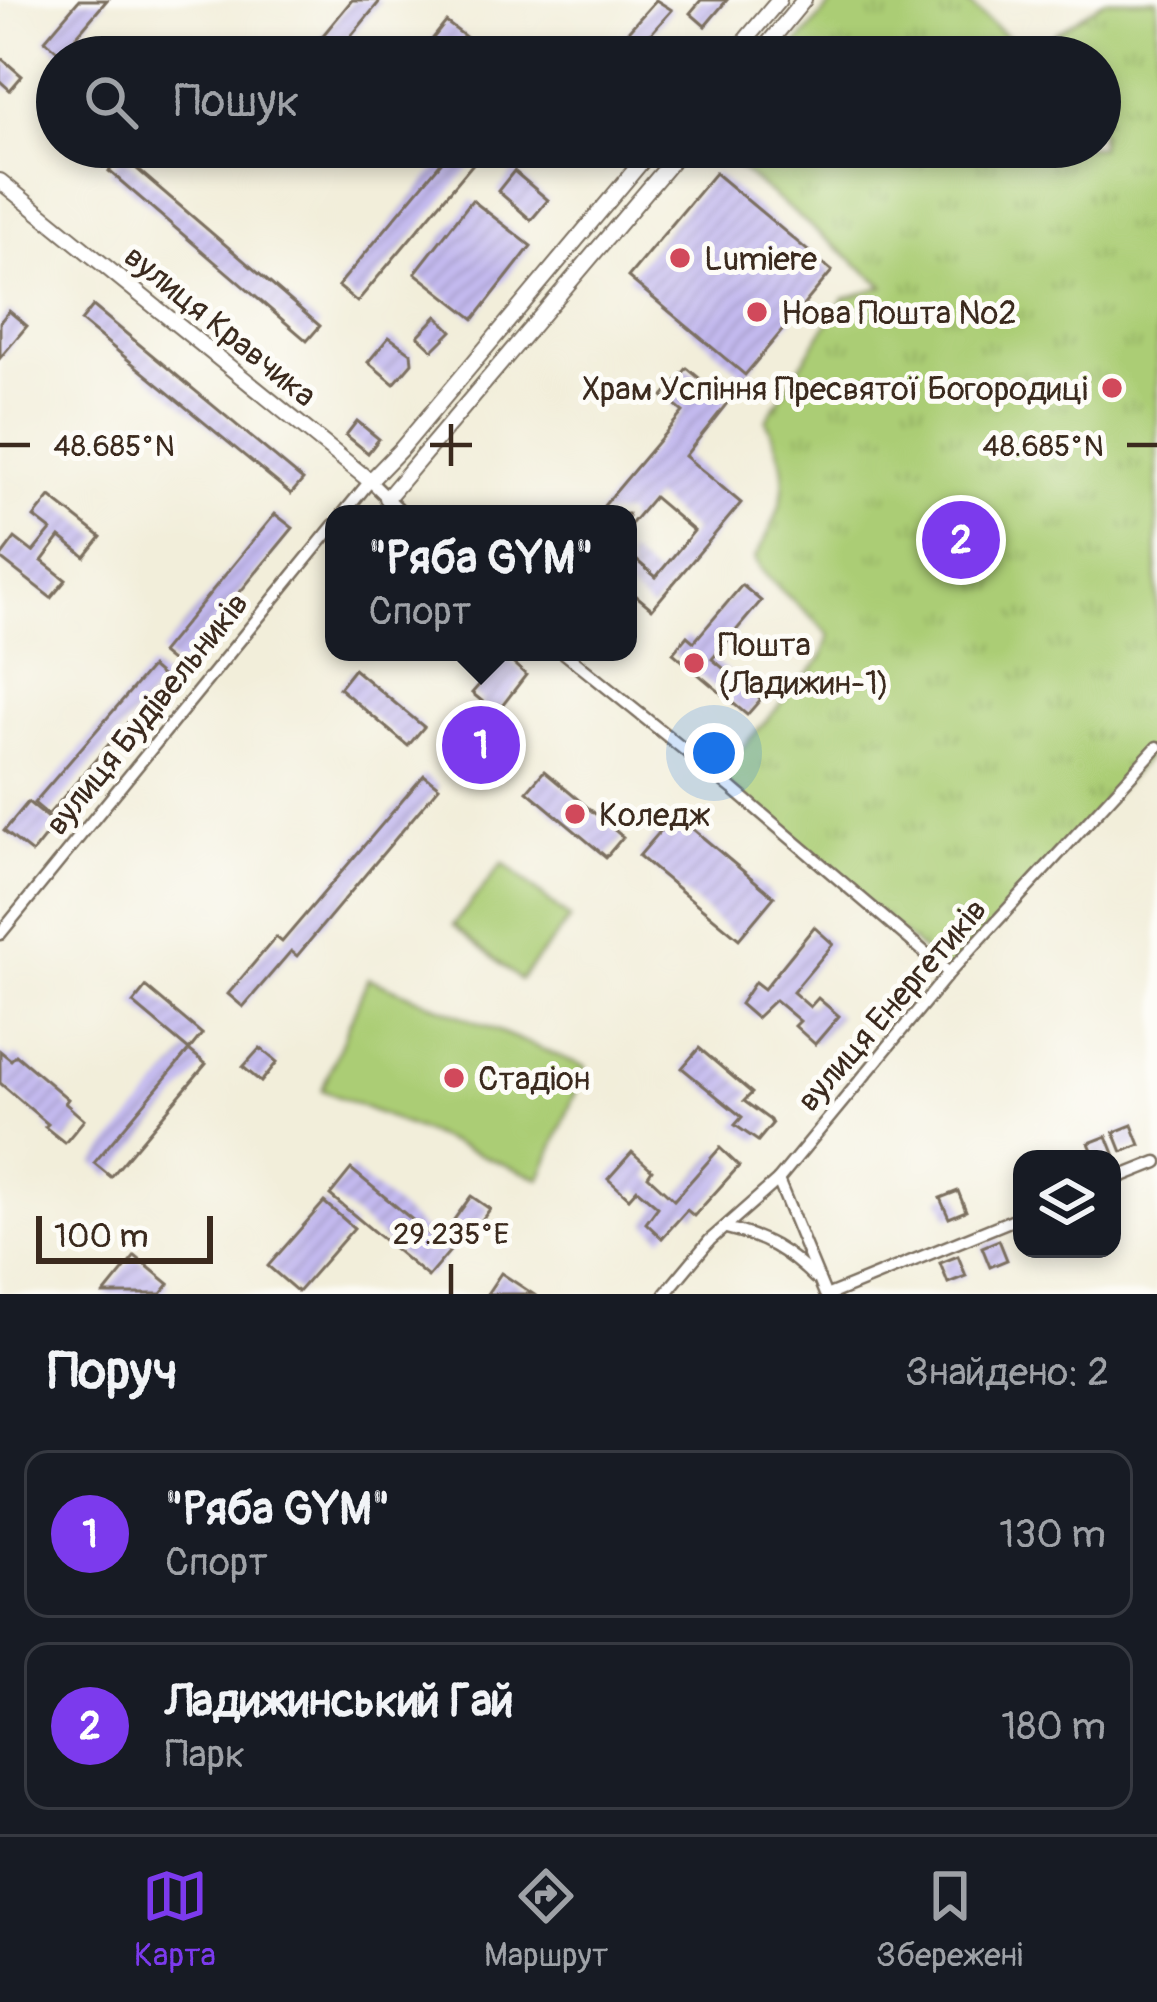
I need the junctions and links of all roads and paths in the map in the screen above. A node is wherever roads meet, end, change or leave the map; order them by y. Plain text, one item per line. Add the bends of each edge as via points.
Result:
1 (779, 0) edge
2 (804, 0) edge
3 (748, 36) edge
4 (774, 36) edge
5 (636, 168) edge
6 (666, 168) edge
7 (0, 182) edge
8 (572, 245) junction
9 (589, 260) junction
10 (370, 481) junction
11 (387, 498) junction
12 (350, 505) edge
13 (394, 505) edge
14 (325, 536) edge
15 (574, 661) edge
16 (1157, 747) edge
17 (0, 934) edge
18 (949, 973) junction
19 (1157, 1162) edge
20 (1121, 1176) edge
21 (778, 1180) junction
22 (1013, 1219) edge
23 (726, 1228) junction
24 (825, 1290) edge
25 (664, 1294) edge

1 - 3 street
2 - 4 street
5 - 8 street
6 - 9 street
7 - 10 street, вулиця Кравчика
8 - 9 street
8 - 10 street
9 - 11 street
10 - 11 street, вулиця Кравчика
10 - 12 street
11 - 13 street, вулиця Кравчика
14 - 17 street, вулиця Будівельників
15 - 18 street
16 - 18 street, вулиця Енергетиків
18 - 21 street, вулиця Енергетиків
19 - 20 street
21 - 23 street, вулиця Енергетиків
21 - 24 street
22 - 24 street
23 - 24 street via 787,1250
23 - 25 street, вулиця Енергетиків

